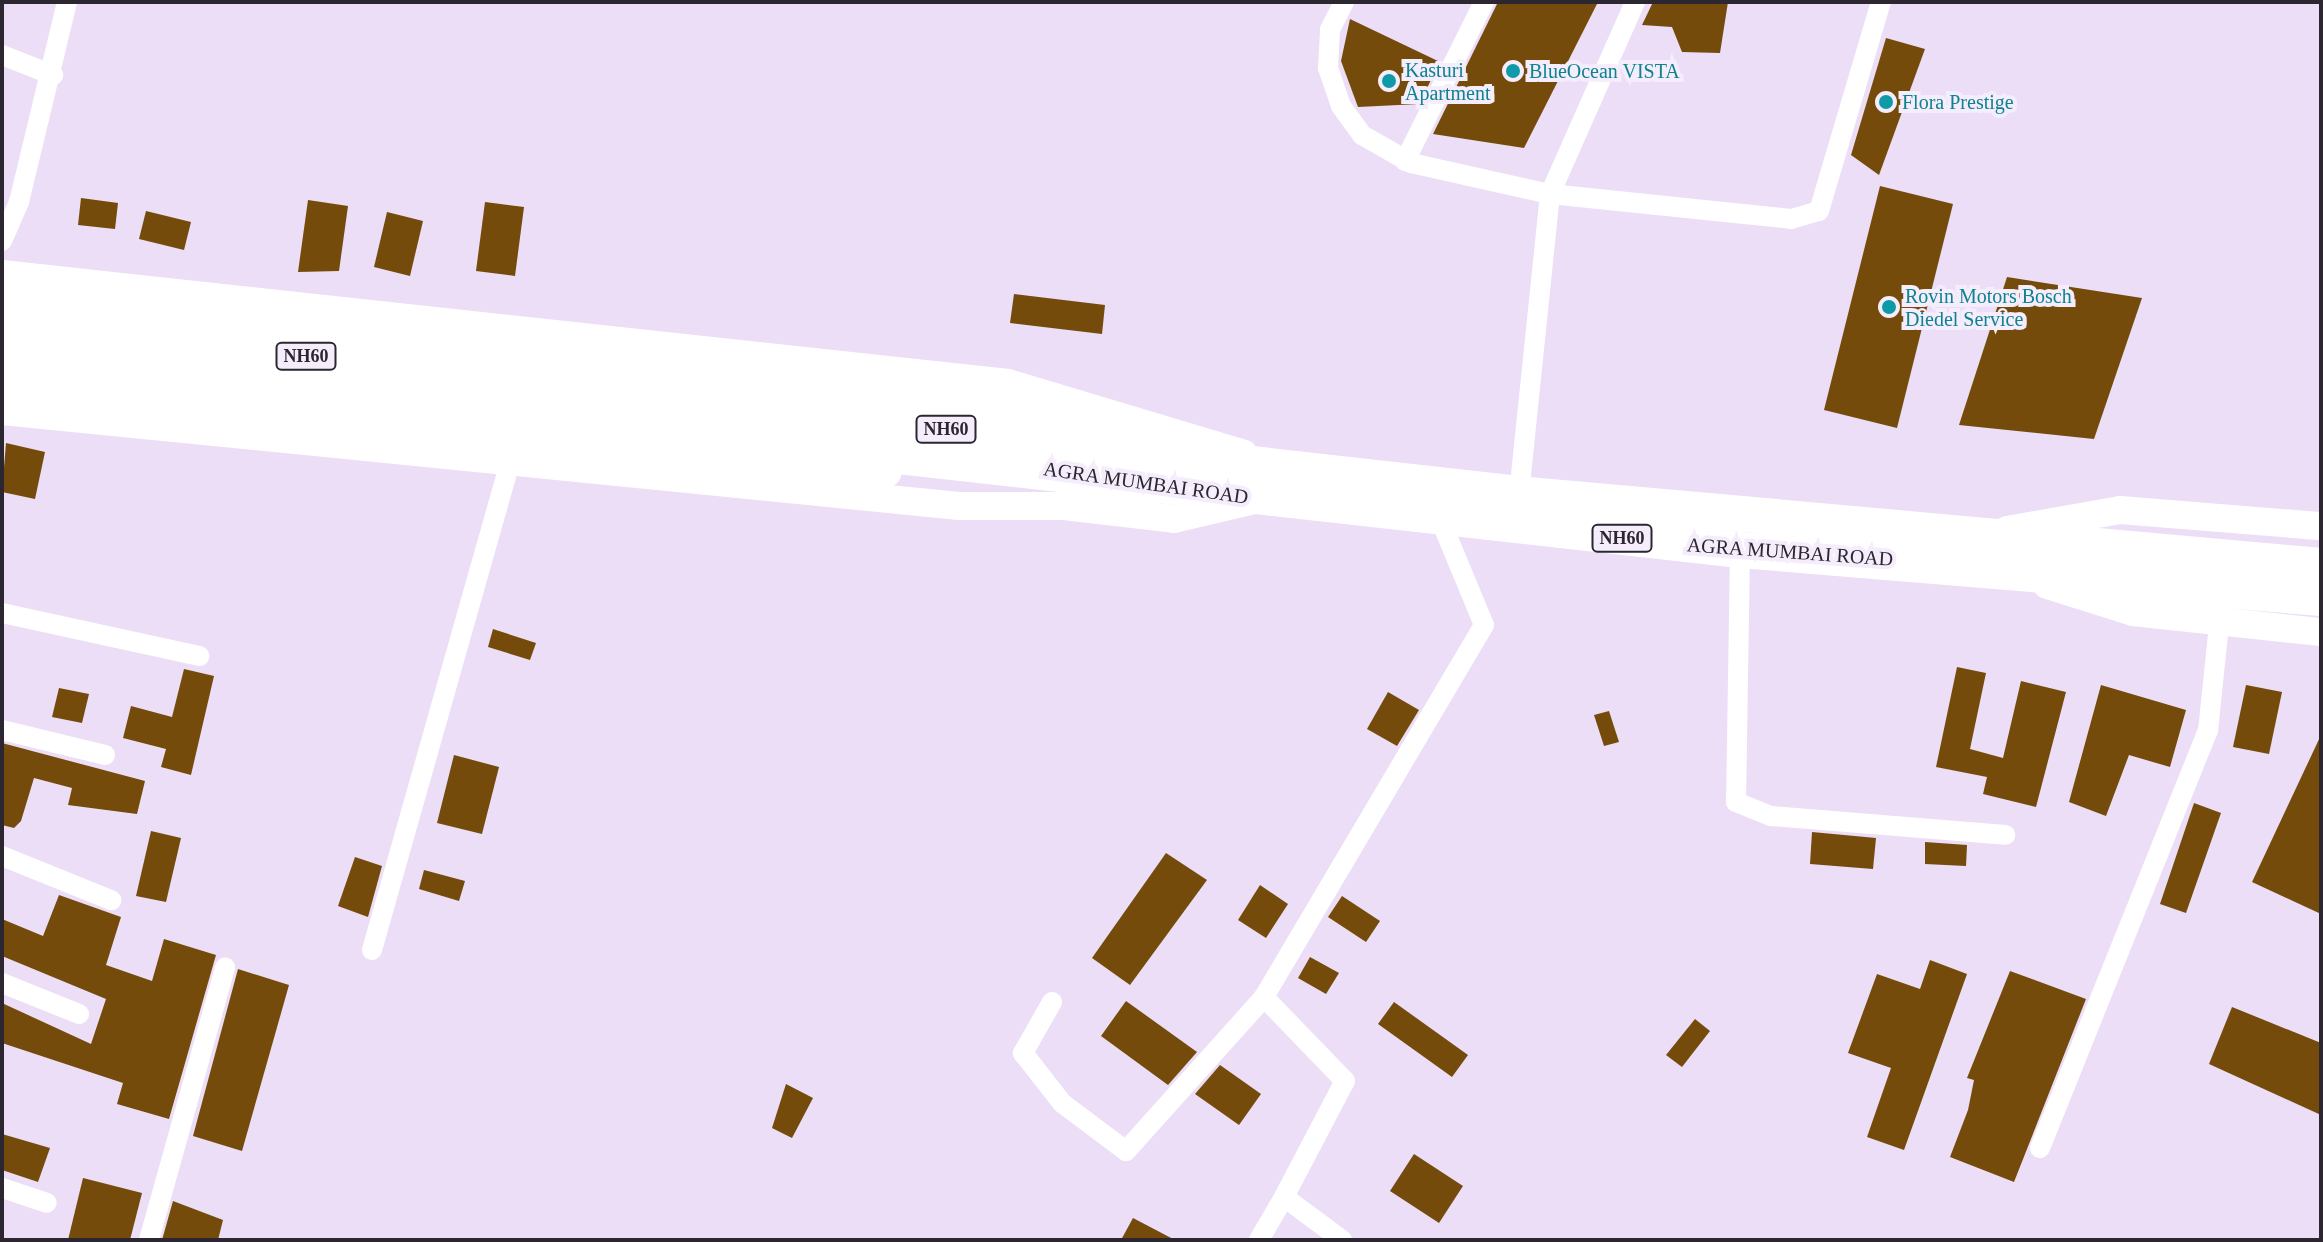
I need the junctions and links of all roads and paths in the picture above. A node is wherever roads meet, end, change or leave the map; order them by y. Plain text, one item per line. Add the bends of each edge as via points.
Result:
1 (67, 2) edge
2 (1344, 2) edge
3 (1484, 2) edge
4 (1635, 2) edge
5 (1881, 2) edge
6 (2, 55) edge
7 (53, 75) junction
8 (1405, 161) junction
9 (1550, 194) junction
10 (2, 241) edge
11 (2, 274) edge
12 (2, 300) edge
13 (2, 324) edge
14 (2, 356) edge
15 (2, 384) edge
16 (606, 404) junction
17 (2, 411) edge
18 (1196, 459) junction
19 (975, 460) junction
20 (509, 466) junction
21 (1282, 468) junction
22 (1519, 494) junction
23 (1262, 498) junction
24 (1440, 519) junction
25 (2321, 526) edge
26 (1989, 549) junction
27 (1740, 550) junction
28 (2321, 566) edge
29 (2321, 598) edge
30 (2, 613) edge
31 (2219, 625) junction
32 (2321, 632) edge
33 (199, 656) dead end
34 (2, 730) edge
35 (105, 755) dead end
36 (2005, 835) dead end
37 (2, 856) edge
38 (111, 900) dead end
39 (372, 950) dead end
40 (225, 967) dead end
41 (2, 983) edge
42 (1264, 997) junction
43 (1052, 1002) dead end
44 (79, 1014) dead end
45 (2040, 1148) dead end
46 (2, 1188) edge
47 (1284, 1197) junction
48 (47, 1203) dead end
49 (149, 1240) edge
50 (1259, 1240) edge
51 (1342, 1240) edge

1 - 7 street
2 - 8 street via 1330,30 1328,68 1341,106 1362,135
3 - 8 street
4 - 9 street
5 - 9 street via 1819,211 1791,219
6 - 7 street
7 - 10 street
8 - 9 street
9 - 22 street
11 - 21 street via 1008,383 1169,426
12 - 18 main road via 987,407 1140,434
13 - 16 highway, NH60
14 - 16 highway, NH60
15 - 19 main road via 914,474
16 - 18 highway, NH60
16 - 19 highway, NH60
17 - 20 street
18 - 21 highway, NH60
19 - 23 highway, AGRA MUMBAI ROAD / NH60
20 - 23 street via 1174,519
20 - 39 street
21 - 22 highway, AGRA MUMBAI ROAD / NH60
22 - 26 highway, AGRA MUMBAI ROAD / NH60
23 - 24 highway, AGRA MUMBAI ROAD / NH60
24 - 27 highway, AGRA MUMBAI ROAD / NH60
24 - 42 street via 1484,625
25 - 26 street via 2120,510
26 - 27 highway, AGRA MUMBAI ROAD / NH60
26 - 28 highway, AGRA MUMBAI ROAD / NH60
26 - 29 highway, AGRA MUMBAI ROAD / NH60
26 - 31 street via 2133,612
27 - 36 street via 1736,802 1771,816
30 - 33 street
31 - 32 street
31 - 45 street via 2208,731
34 - 35 street
37 - 38 street
40 - 49 street
41 - 44 street
42 - 43 street via 1126,1151 1062,1103 1023,1053
42 - 47 street via 1345,1081
46 - 48 street
47 - 50 street
47 - 51 street

